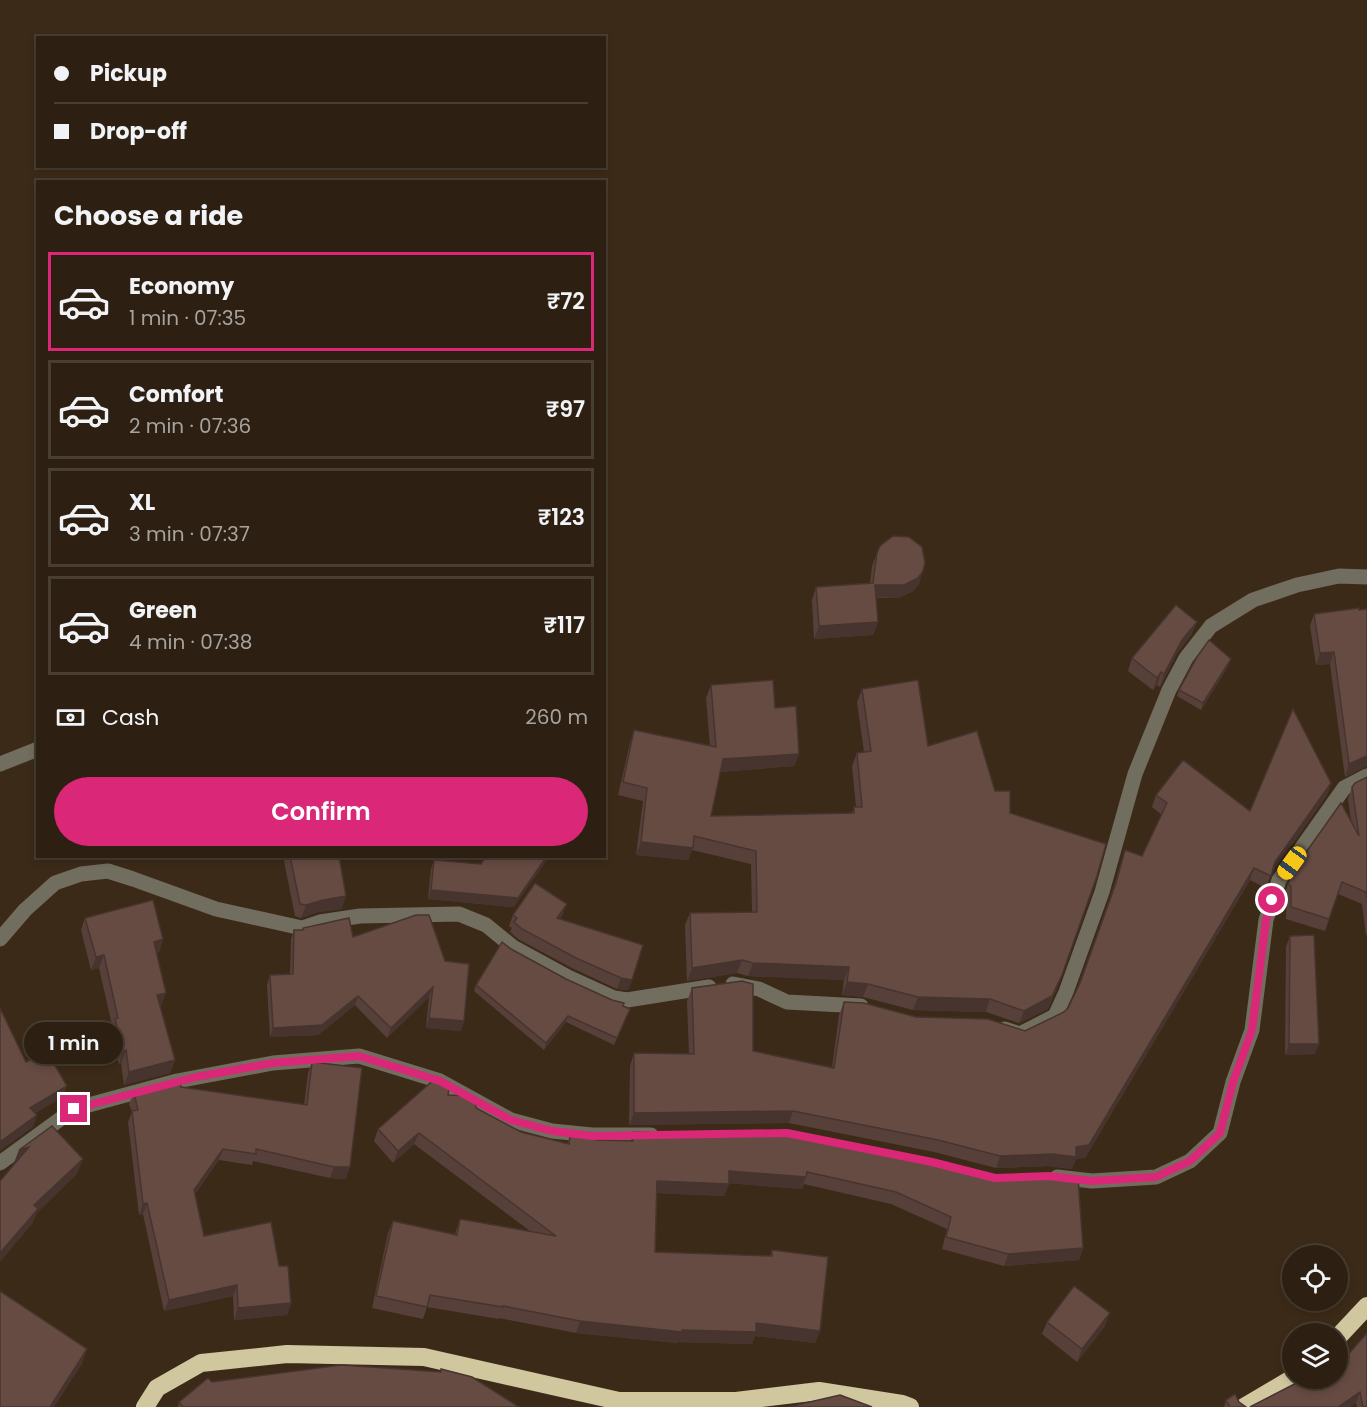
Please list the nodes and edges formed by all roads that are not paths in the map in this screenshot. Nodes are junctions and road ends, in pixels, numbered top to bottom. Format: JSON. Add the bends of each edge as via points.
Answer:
{"nodes":[{"id":1,"x":1367,"y":577,"type":"edge"},
{"id":2,"x":36,"y":750,"type":"edge"},
{"id":3,"x":0,"y":764,"type":"edge"},
{"id":4,"x":1367,"y":776,"type":"edge"},
{"id":5,"x":0,"y":939,"type":"edge"},
{"id":6,"x":871,"y":1008,"type":"edge"},
{"id":7,"x":993,"y":1025,"type":"edge"},
{"id":8,"x":669,"y":1134,"type":"edge"},
{"id":9,"x":0,"y":1163,"type":"edge"},
{"id":10,"x":1038,"y":1176,"type":"edge"},
{"id":11,"x":1367,"y":1306,"type":"edge"},
{"id":12,"x":1348,"y":1326,"type":"edge"},
{"id":13,"x":1282,"y":1385,"type":"edge"},
{"id":14,"x":145,"y":1407,"type":"edge"},
{"id":15,"x":910,"y":1407,"type":"edge"},
{"id":16,"x":1244,"y":1407,"type":"edge"}],
"edges":[{"from":1,"to":7,"type":"street","via":[[1339,576],[1297,585],[1253,600],[1211,626],[1186,658],[1156,721],[1135,774],[1102,892],[1055,1016],[1020,1034]]},
{"from":2,"to":3,"type":"street"},
{"from":4,"to":10,"type":"street","via":[[1344,788],[1279,880],[1266,920],[1252,1030],[1220,1133],[1190,1161],[1156,1177],[1092,1181]]},
{"from":5,"to":6,"type":"street","via":[[56,883],[81,874],[108,872],[216,909],[302,928],[360,916],[459,914],[486,925],[513,947],[614,998],[627,1000],[738,983],[787,1002]]},
{"from":8,"to":9,"type":"street","via":[[592,1136],[552,1131],[511,1120],[440,1081],[359,1056],[273,1063],[177,1081],[74,1109]]},
{"from":11,"to":12,"type":"highway"},
{"from":13,"to":16,"type":"highway"},
{"from":14,"to":15,"type":"highway","via":[[157,1388],[201,1364],[287,1354],[424,1357],[619,1401],[736,1401],[819,1391]]}]}
